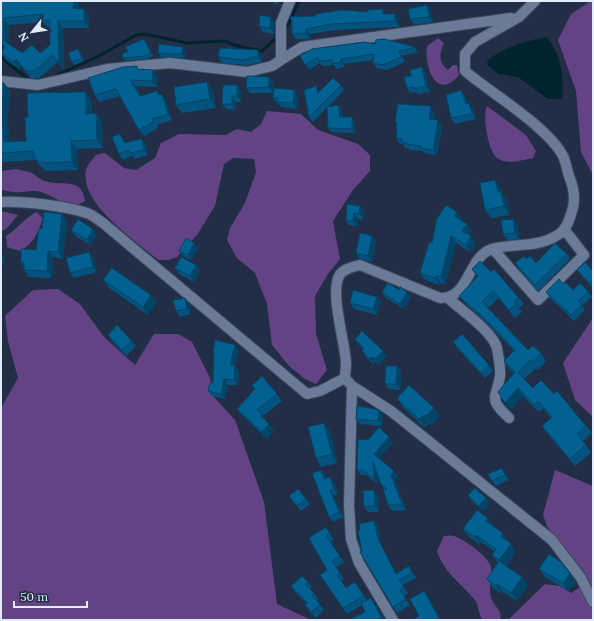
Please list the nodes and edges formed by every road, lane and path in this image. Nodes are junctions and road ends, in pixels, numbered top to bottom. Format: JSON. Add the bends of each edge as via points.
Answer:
{"nodes":[{"id":1,"x":290,"y":1,"type":"edge"},
{"id":2,"x":535,"y":1,"type":"edge"},
{"id":3,"x":519,"y":17,"type":"junction"},
{"id":4,"x":281,"y":60,"type":"junction"},
{"id":5,"x":1,"y":81,"type":"edge"},
{"id":6,"x":1,"y":202,"type":"edge"},
{"id":7,"x":564,"y":229,"type":"junction"},
{"id":8,"x":493,"y":249,"type":"junction"},
{"id":9,"x":448,"y":298,"type":"junction"},
{"id":10,"x":348,"y":382,"type":"junction"},
{"id":11,"x":509,"y":418,"type":"dead end"},
{"id":12,"x":593,"y":602,"type":"edge"},
{"id":13,"x":393,"y":620,"type":"edge"}],
"edges":[{"from":1,"to":4,"type":"street","via":[[281,23]]},
{"from":2,"to":3,"type":"street"},
{"from":3,"to":4,"type":"street","via":[[302,47]]},
{"from":3,"to":7,"type":"street","via":[[475,42],[465,54],[465,71],[545,134],[562,156],[573,187],[574,204]]},
{"from":4,"to":5,"type":"street","via":[[272,66],[247,72],[170,63],[107,69],[38,85]]},
{"from":6,"to":10,"type":"street","via":[[14,201],[76,211],[103,222],[307,394]]},
{"from":7,"to":8,"type":"street","via":[[558,236],[539,243]]},
{"from":7,"to":8,"type":"street","via":[[584,255],[538,300]]},
{"from":8,"to":9,"type":"street","via":[[483,252],[461,289]]},
{"from":9,"to":10,"type":"street","via":[[440,298],[360,265],[349,268],[339,275],[336,285]]},
{"from":9,"to":11,"type":"street","via":[[493,340],[500,374],[494,398],[498,407]]},
{"from":10,"to":12,"type":"street","via":[[391,411],[552,540],[580,578]]},
{"from":10,"to":13,"type":"street","via":[[351,539],[359,563]]}]}
